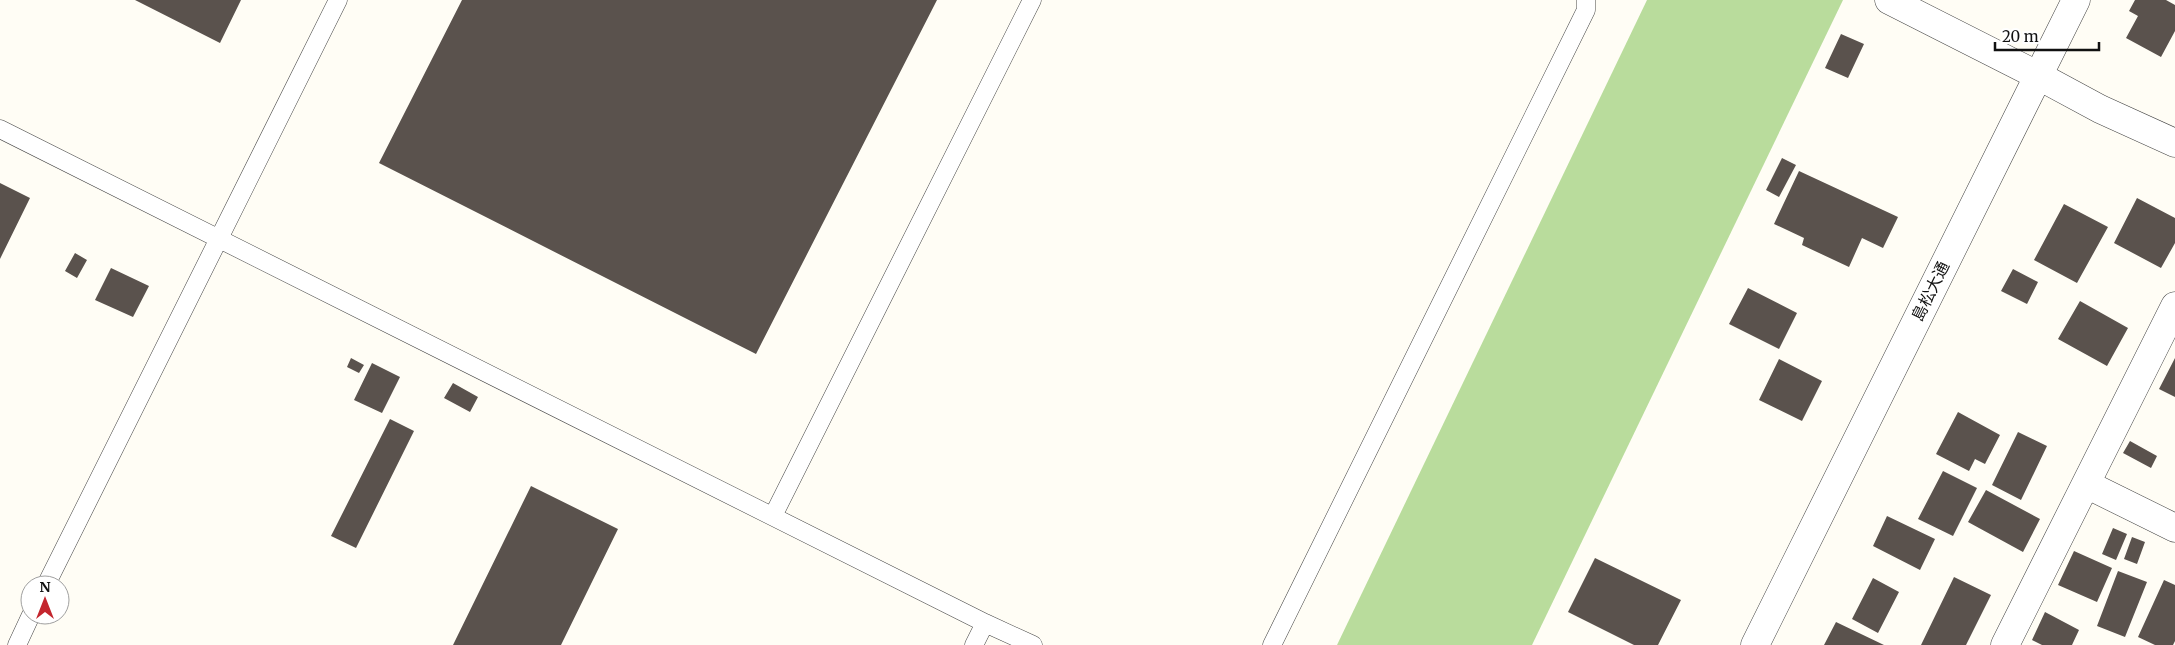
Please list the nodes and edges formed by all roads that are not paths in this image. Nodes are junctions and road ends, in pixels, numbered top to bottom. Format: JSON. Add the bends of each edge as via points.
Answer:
{"nodes":[{"id":1,"x":338,"y":0,"type":"edge"},
{"id":2,"x":1032,"y":0,"type":"edge"},
{"id":3,"x":1586,"y":0,"type":"edge"},
{"id":4,"x":1889,"y":0,"type":"edge"},
{"id":5,"x":2076,"y":0,"type":"edge"},
{"id":6,"x":2038,"y":75,"type":"junction"},
{"id":7,"x":0,"y":129,"type":"edge"},
{"id":8,"x":2175,"y":143,"type":"edge"},
{"id":9,"x":218,"y":238,"type":"junction"},
{"id":10,"x":2175,"y":306,"type":"edge"},
{"id":11,"x":2086,"y":484,"type":"junction"},
{"id":12,"x":773,"y":516,"type":"junction"},
{"id":13,"x":2175,"y":528,"type":"edge"},
{"id":14,"x":51,"y":575,"type":"edge"},
{"id":15,"x":985,"y":623,"type":"junction"},
{"id":16,"x":26,"y":625,"type":"edge"},
{"id":17,"x":17,"y":645,"type":"edge"},
{"id":18,"x":974,"y":645,"type":"edge"},
{"id":19,"x":1033,"y":645,"type":"edge"},
{"id":20,"x":1272,"y":645,"type":"edge"},
{"id":21,"x":1755,"y":645,"type":"edge"},
{"id":22,"x":2005,"y":645,"type":"edge"}],
"edges":[{"from":1,"to":9,"type":"lane"},
{"from":2,"to":12,"type":"lane"},
{"from":3,"to":20,"type":"lane","via":[[1586,10]]},
{"from":4,"to":6,"type":"street"},
{"from":5,"to":6,"type":"street","name":"島松大通"},
{"from":6,"to":8,"type":"street","via":[[2100,109]]},
{"from":6,"to":21,"type":"street","name":"島松大通"},
{"from":7,"to":9,"type":"lane"},
{"from":9,"to":12,"type":"lane"},
{"from":9,"to":14,"type":"lane"},
{"from":10,"to":11,"type":"street"},
{"from":11,"to":13,"type":"street"},
{"from":11,"to":22,"type":"street"},
{"from":12,"to":15,"type":"lane"},
{"from":15,"to":18,"type":"lane"},
{"from":15,"to":19,"type":"lane"},
{"from":16,"to":17,"type":"lane"}]}
